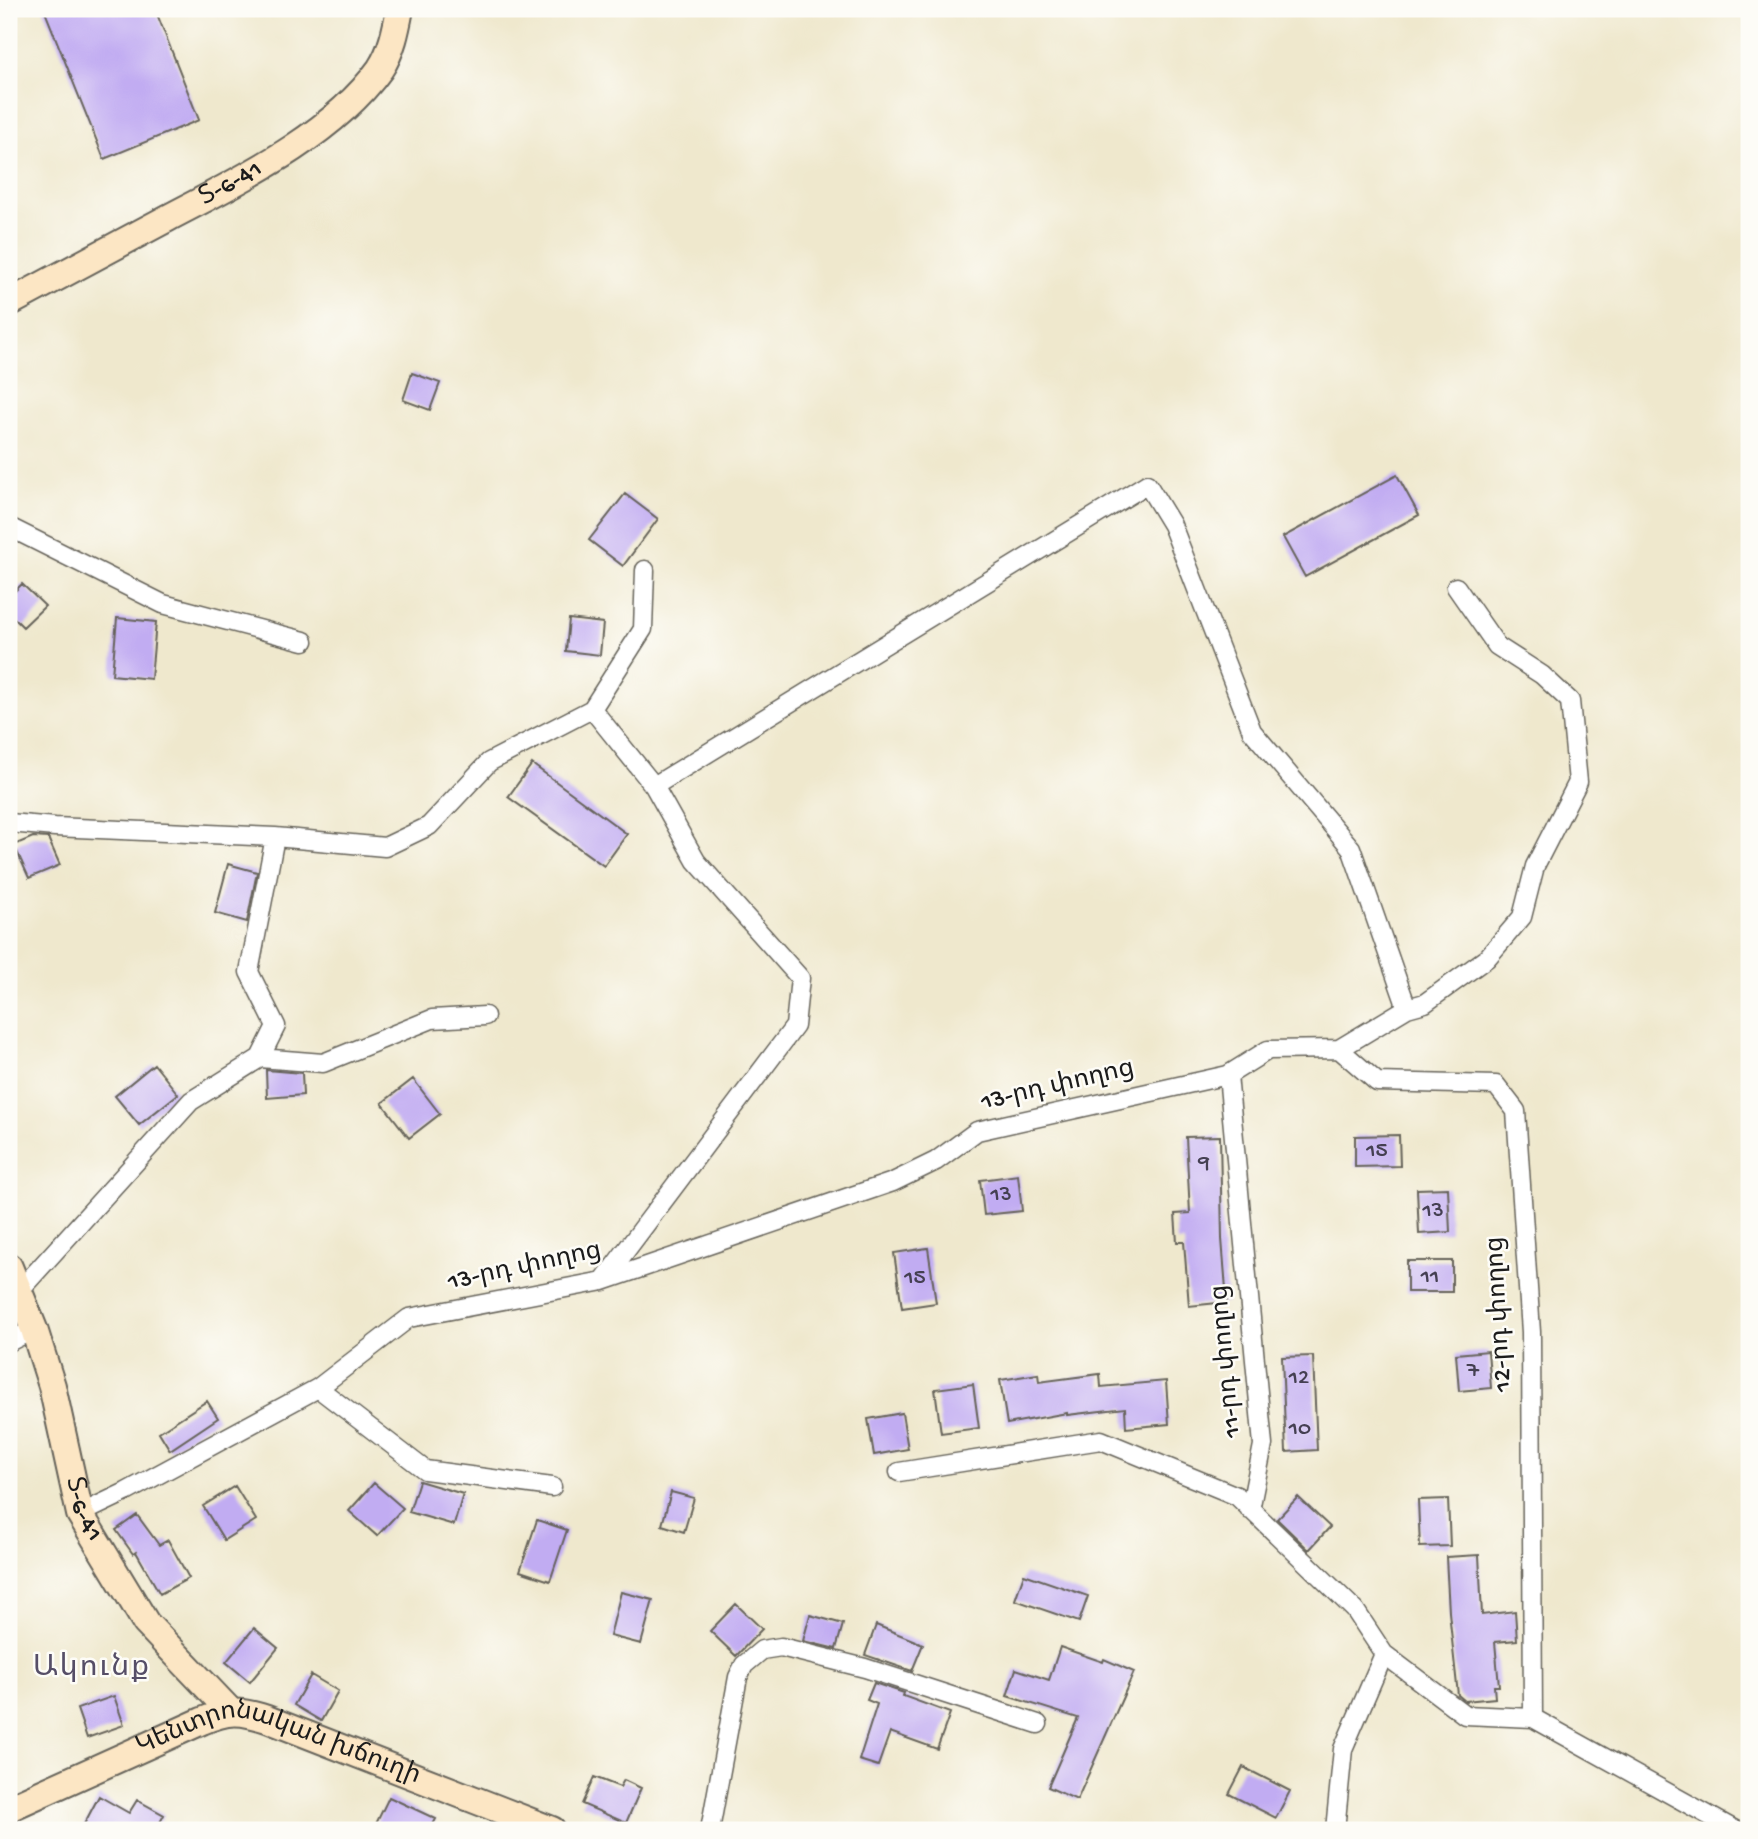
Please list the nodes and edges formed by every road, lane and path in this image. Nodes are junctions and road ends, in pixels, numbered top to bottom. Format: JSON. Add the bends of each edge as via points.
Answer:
{"nodes":[{"id":1,"x":400,"y":9,"type":"edge"},
{"id":2,"x":9,"y":303,"type":"edge"},
{"id":3,"x":9,"y":527,"type":"edge"},
{"id":4,"x":646,"y":570,"type":"dead end"},
{"id":5,"x":1456,"y":587,"type":"dead end"},
{"id":6,"x":304,"y":641,"type":"dead end"},
{"id":7,"x":592,"y":709,"type":"junction"},
{"id":8,"x":654,"y":786,"type":"junction"},
{"id":9,"x":9,"y":823,"type":"edge"},
{"id":10,"x":275,"y":836,"type":"junction"},
{"id":11,"x":1407,"y":1008,"type":"junction"},
{"id":12,"x":485,"y":1016,"type":"dead end"},
{"id":13,"x":1339,"y":1049,"type":"junction"},
{"id":14,"x":260,"y":1058,"type":"junction"},
{"id":15,"x":1228,"y":1076,"type":"junction"},
{"id":16,"x":14,"y":1279,"type":"edge"},
{"id":17,"x":603,"y":1281,"type":"junction"},
{"id":18,"x":34,"y":1329,"type":"junction"},
{"id":19,"x":9,"y":1342,"type":"edge"},
{"id":20,"x":317,"y":1388,"type":"junction"},
{"id":21,"x":899,"y":1472,"type":"dead end"},
{"id":22,"x":552,"y":1487,"type":"dead end"},
{"id":23,"x":1250,"y":1510,"type":"junction"},
{"id":24,"x":80,"y":1514,"type":"junction"},
{"id":25,"x":1384,"y":1654,"type":"junction"},
{"id":26,"x":230,"y":1712,"type":"junction"},
{"id":27,"x":1533,"y":1718,"type":"junction"},
{"id":28,"x":1038,"y":1724,"type":"dead end"},
{"id":29,"x":9,"y":1808,"type":"edge"},
{"id":30,"x":552,"y":1830,"type":"edge"},
{"id":31,"x":710,"y":1830,"type":"edge"},
{"id":32,"x":1335,"y":1830,"type":"edge"},
{"id":33,"x":1735,"y":1830,"type":"edge"}],
"edges":[{"from":1,"to":2,"type":"main road","name":"Տ-6-41","number":"Տ-6-41","via":[[381,67],[357,95],[309,136],[259,170]]},
{"from":3,"to":6,"type":"street","via":[[163,604]]},
{"from":4,"to":7,"type":"street","via":[[643,629]]},
{"from":5,"to":11,"type":"street","name":"13-րդ փողոց","via":[[1497,646],[1542,675],[1570,701],[1578,782],[1535,866],[1522,917],[1487,958],[1425,1003]]},
{"from":7,"to":8,"type":"street"},
{"from":7,"to":10,"type":"street","via":[[489,762],[429,826],[385,847]]},
{"from":8,"to":11,"type":"street","via":[[1147,484],[1172,525],[1252,731],[1351,848]]},
{"from":8,"to":17,"type":"street","via":[[696,861],[800,978],[795,1026]]},
{"from":9,"to":10,"type":"street"},
{"from":10,"to":14,"type":"street","via":[[249,972],[276,1026]]},
{"from":11,"to":13,"type":"street","name":"13-րդ փողոց"},
{"from":12,"to":14,"type":"street","via":[[432,1019],[323,1063]]},
{"from":13,"to":15,"type":"street","name":"13-րդ փողոց","via":[[1268,1051]]},
{"from":13,"to":27,"type":"street","name":"12-րդ փողոց","via":[[1377,1082],[1496,1085],[1516,1111],[1531,1332]]},
{"from":14,"to":16,"type":"street","via":[[191,1101]]},
{"from":15,"to":17,"type":"street","name":"13-րդ փողոց","via":[[977,1131],[936,1161],[893,1182]]},
{"from":15,"to":23,"type":"street","name":"11-րդ փողոց","via":[[1263,1444]]},
{"from":16,"to":18,"type":"main road","name":"Տ-6-41","number":"Տ-6-41"},
{"from":17,"to":20,"type":"street","name":"13-րդ փողոց","via":[[409,1318]]},
{"from":18,"to":19,"type":"street"},
{"from":18,"to":24,"type":"main road","name":"Տ-6-41","number":"Տ-6-41","via":[[52,1386]]},
{"from":20,"to":22,"type":"street","via":[[425,1470]]},
{"from":20,"to":24,"type":"street","name":"13-րդ փողոց"},
{"from":21,"to":23,"type":"street","via":[[1101,1440],[1237,1496]]},
{"from":23,"to":25,"type":"street","via":[[1355,1610]]},
{"from":24,"to":26,"type":"main road","name":"Տ-6-41","number":"Տ-6-41","via":[[146,1623]]},
{"from":25,"to":27,"type":"street","via":[[1465,1715]]},
{"from":25,"to":32,"type":"street","via":[[1343,1749]]},
{"from":26,"to":29,"type":"main road","name":"Կենտրոնական խճուղի"},
{"from":26,"to":30,"type":"main road","name":"Կենտրոնական խճուղի","via":[[267,1719]]},
{"from":27,"to":33,"type":"street"},
{"from":28,"to":31,"type":"street","via":[[865,1668],[781,1647],[762,1650],[738,1677]]}]}
